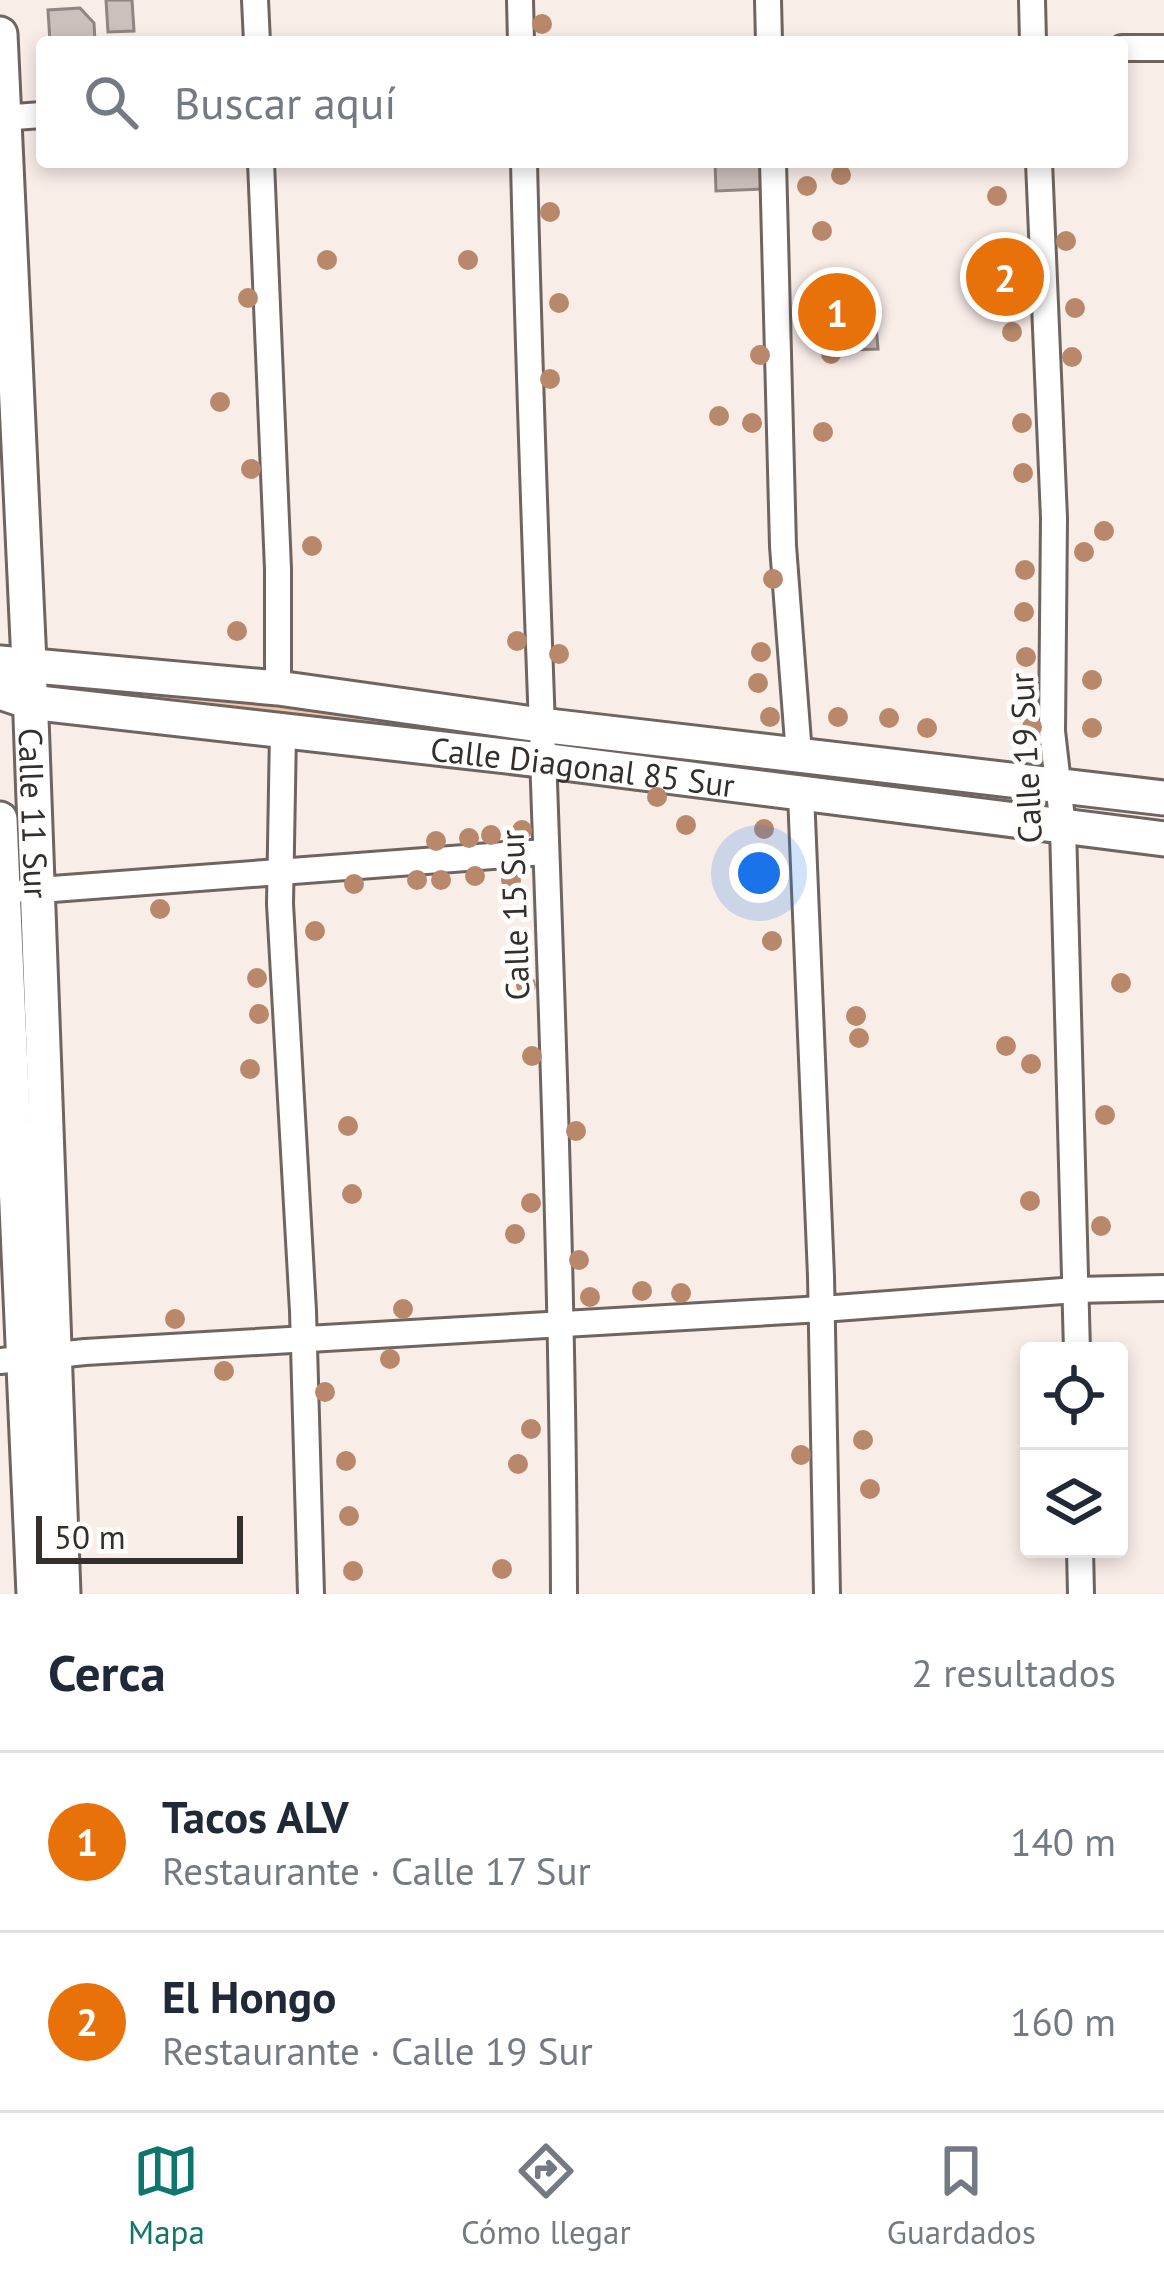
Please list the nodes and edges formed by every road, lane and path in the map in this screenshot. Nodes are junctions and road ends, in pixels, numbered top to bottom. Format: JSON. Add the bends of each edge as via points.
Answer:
{"nodes":[{"id":1,"x":255,"y":0,"type":"edge"},
{"id":2,"x":520,"y":0,"type":"edge"},
{"id":3,"x":768,"y":0,"type":"edge"},
{"id":4,"x":1032,"y":0,"type":"edge"},
{"id":5,"x":0,"y":34,"type":"edge"},
{"id":6,"x":256,"y":36,"type":"edge"},
{"id":7,"x":521,"y":36,"type":"edge"},
{"id":8,"x":769,"y":36,"type":"edge"},
{"id":9,"x":1034,"y":36,"type":"edge"},
{"id":10,"x":1128,"y":48,"type":"edge"},
{"id":11,"x":1164,"y":48,"type":"edge"},
{"id":12,"x":36,"y":115,"type":"edge"},
{"id":13,"x":1,"y":118,"type":"edge"},
{"id":14,"x":261,"y":168,"type":"edge"},
{"id":15,"x":524,"y":168,"type":"edge"},
{"id":16,"x":772,"y":168,"type":"edge"},
{"id":17,"x":1039,"y":168,"type":"edge"},
{"id":18,"x":14,"y":663,"type":"edge"},
{"id":19,"x":278,"y":688,"type":"junction"},
{"id":20,"x":15,"y":697,"type":"edge"},
{"id":21,"x":540,"y":725,"type":"junction"},
{"id":22,"x":283,"y":731,"type":"junction"},
{"id":23,"x":799,"y":755,"type":"junction"},
{"id":24,"x":542,"y":760,"type":"junction"},
{"id":25,"x":1055,"y":786,"type":"junction"},
{"id":26,"x":801,"y":794,"type":"junction"},
{"id":27,"x":1164,"y":798,"type":"edge"},
{"id":28,"x":0,"y":819,"type":"edge"},
{"id":29,"x":1063,"y":826,"type":"junction"},
{"id":30,"x":1164,"y":839,"type":"edge"},
{"id":31,"x":544,"y":852,"type":"junction"},
{"id":32,"x":280,"y":869,"type":"junction"},
{"id":33,"x":12,"y":892,"type":"edge"},
{"id":34,"x":1164,"y":1288,"type":"edge"},
{"id":35,"x":1076,"y":1290,"type":"junction"},
{"id":36,"x":822,"y":1310,"type":"junction"},
{"id":37,"x":562,"y":1325,"type":"junction"},
{"id":38,"x":304,"y":1340,"type":"junction"},
{"id":39,"x":1077,"y":1342,"type":"edge"},
{"id":40,"x":26,"y":1359,"type":"edge"},
{"id":41,"x":1080,"y":1558,"type":"edge"},
{"id":42,"x":34,"y":1594,"type":"edge"},
{"id":43,"x":63,"y":1594,"type":"edge"},
{"id":44,"x":311,"y":1594,"type":"edge"},
{"id":45,"x":564,"y":1594,"type":"edge"},
{"id":46,"x":827,"y":1594,"type":"edge"},
{"id":47,"x":1081,"y":1594,"type":"edge"}],
"edges":[{"from":1,"to":6,"type":"street"},
{"from":2,"to":7,"type":"street"},
{"from":3,"to":8,"type":"street"},
{"from":4,"to":9,"type":"street"},
{"from":5,"to":13,"type":"main road","name":"Calle 11 Sur"},
{"from":10,"to":11,"type":"street"},
{"from":12,"to":13,"type":"street"},
{"from":13,"to":18,"type":"main road","name":"Calle 11 Sur"},
{"from":14,"to":19,"type":"street"},
{"from":15,"to":21,"type":"street","name":"Calle 15 Sur"},
{"from":16,"to":23,"type":"street","via":[[783,546]]},
{"from":17,"to":25,"type":"street","name":"Calle 19 Sur"},
{"from":18,"to":19,"type":"main road","name":"Calle Diagonal 85 Sur"},
{"from":18,"to":20,"type":"main road","name":"Calle 11 Sur"},
{"from":19,"to":21,"type":"main road","name":"Calle Diagonal 85 Sur"},
{"from":20,"to":22,"type":"main road","name":"Calle Diagonal 85 Sur"},
{"from":20,"to":33,"type":"main road","name":"Calle 11 Sur"},
{"from":21,"to":23,"type":"main road","name":"Calle Diagonal 85 Sur"},
{"from":21,"to":24,"type":"street","name":"Calle 15 Sur"},
{"from":22,"to":24,"type":"main road","name":"Calle Diagonal 85 Sur"},
{"from":22,"to":32,"type":"street"},
{"from":23,"to":25,"type":"main road","name":"Calle Diagonal 85 Sur"},
{"from":24,"to":26,"type":"main road","name":"Calle Diagonal 85 Sur"},
{"from":24,"to":31,"type":"street","name":"Calle 15 Sur"},
{"from":25,"to":27,"type":"main road","name":"Calle Diagonal 85 Sur"},
{"from":25,"to":29,"type":"street","name":"Calle 19 Sur"},
{"from":26,"to":29,"type":"main road","name":"Calle Diagonal 85 Sur"},
{"from":26,"to":36,"type":"street"},
{"from":28,"to":33,"type":"main road","name":"Calle 11 Sur"},
{"from":29,"to":30,"type":"main road","name":"Calle Diagonal 85 Sur"},
{"from":29,"to":35,"type":"street","name":"Calle 19 Sur"},
{"from":31,"to":32,"type":"street"},
{"from":31,"to":37,"type":"street","name":"Calle 15 Sur"},
{"from":32,"to":33,"type":"street"},
{"from":32,"to":38,"type":"street"},
{"from":33,"to":40,"type":"main road","name":"Calle 11 Sur"},
{"from":34,"to":35,"type":"street"},
{"from":35,"to":36,"type":"street"},
{"from":35,"to":39,"type":"street","name":"Calle 19 Sur"},
{"from":36,"to":37,"type":"street"},
{"from":36,"to":46,"type":"street"},
{"from":37,"to":38,"type":"street"},
{"from":37,"to":45,"type":"street","name":"Calle 15 Sur"},
{"from":38,"to":40,"type":"street"},
{"from":38,"to":44,"type":"street"},
{"from":40,"to":42,"type":"main road","name":"Calle 11 Sur"},
{"from":40,"to":43,"type":"main road","name":"Calle 11 Sur"},
{"from":41,"to":47,"type":"street"}]}
